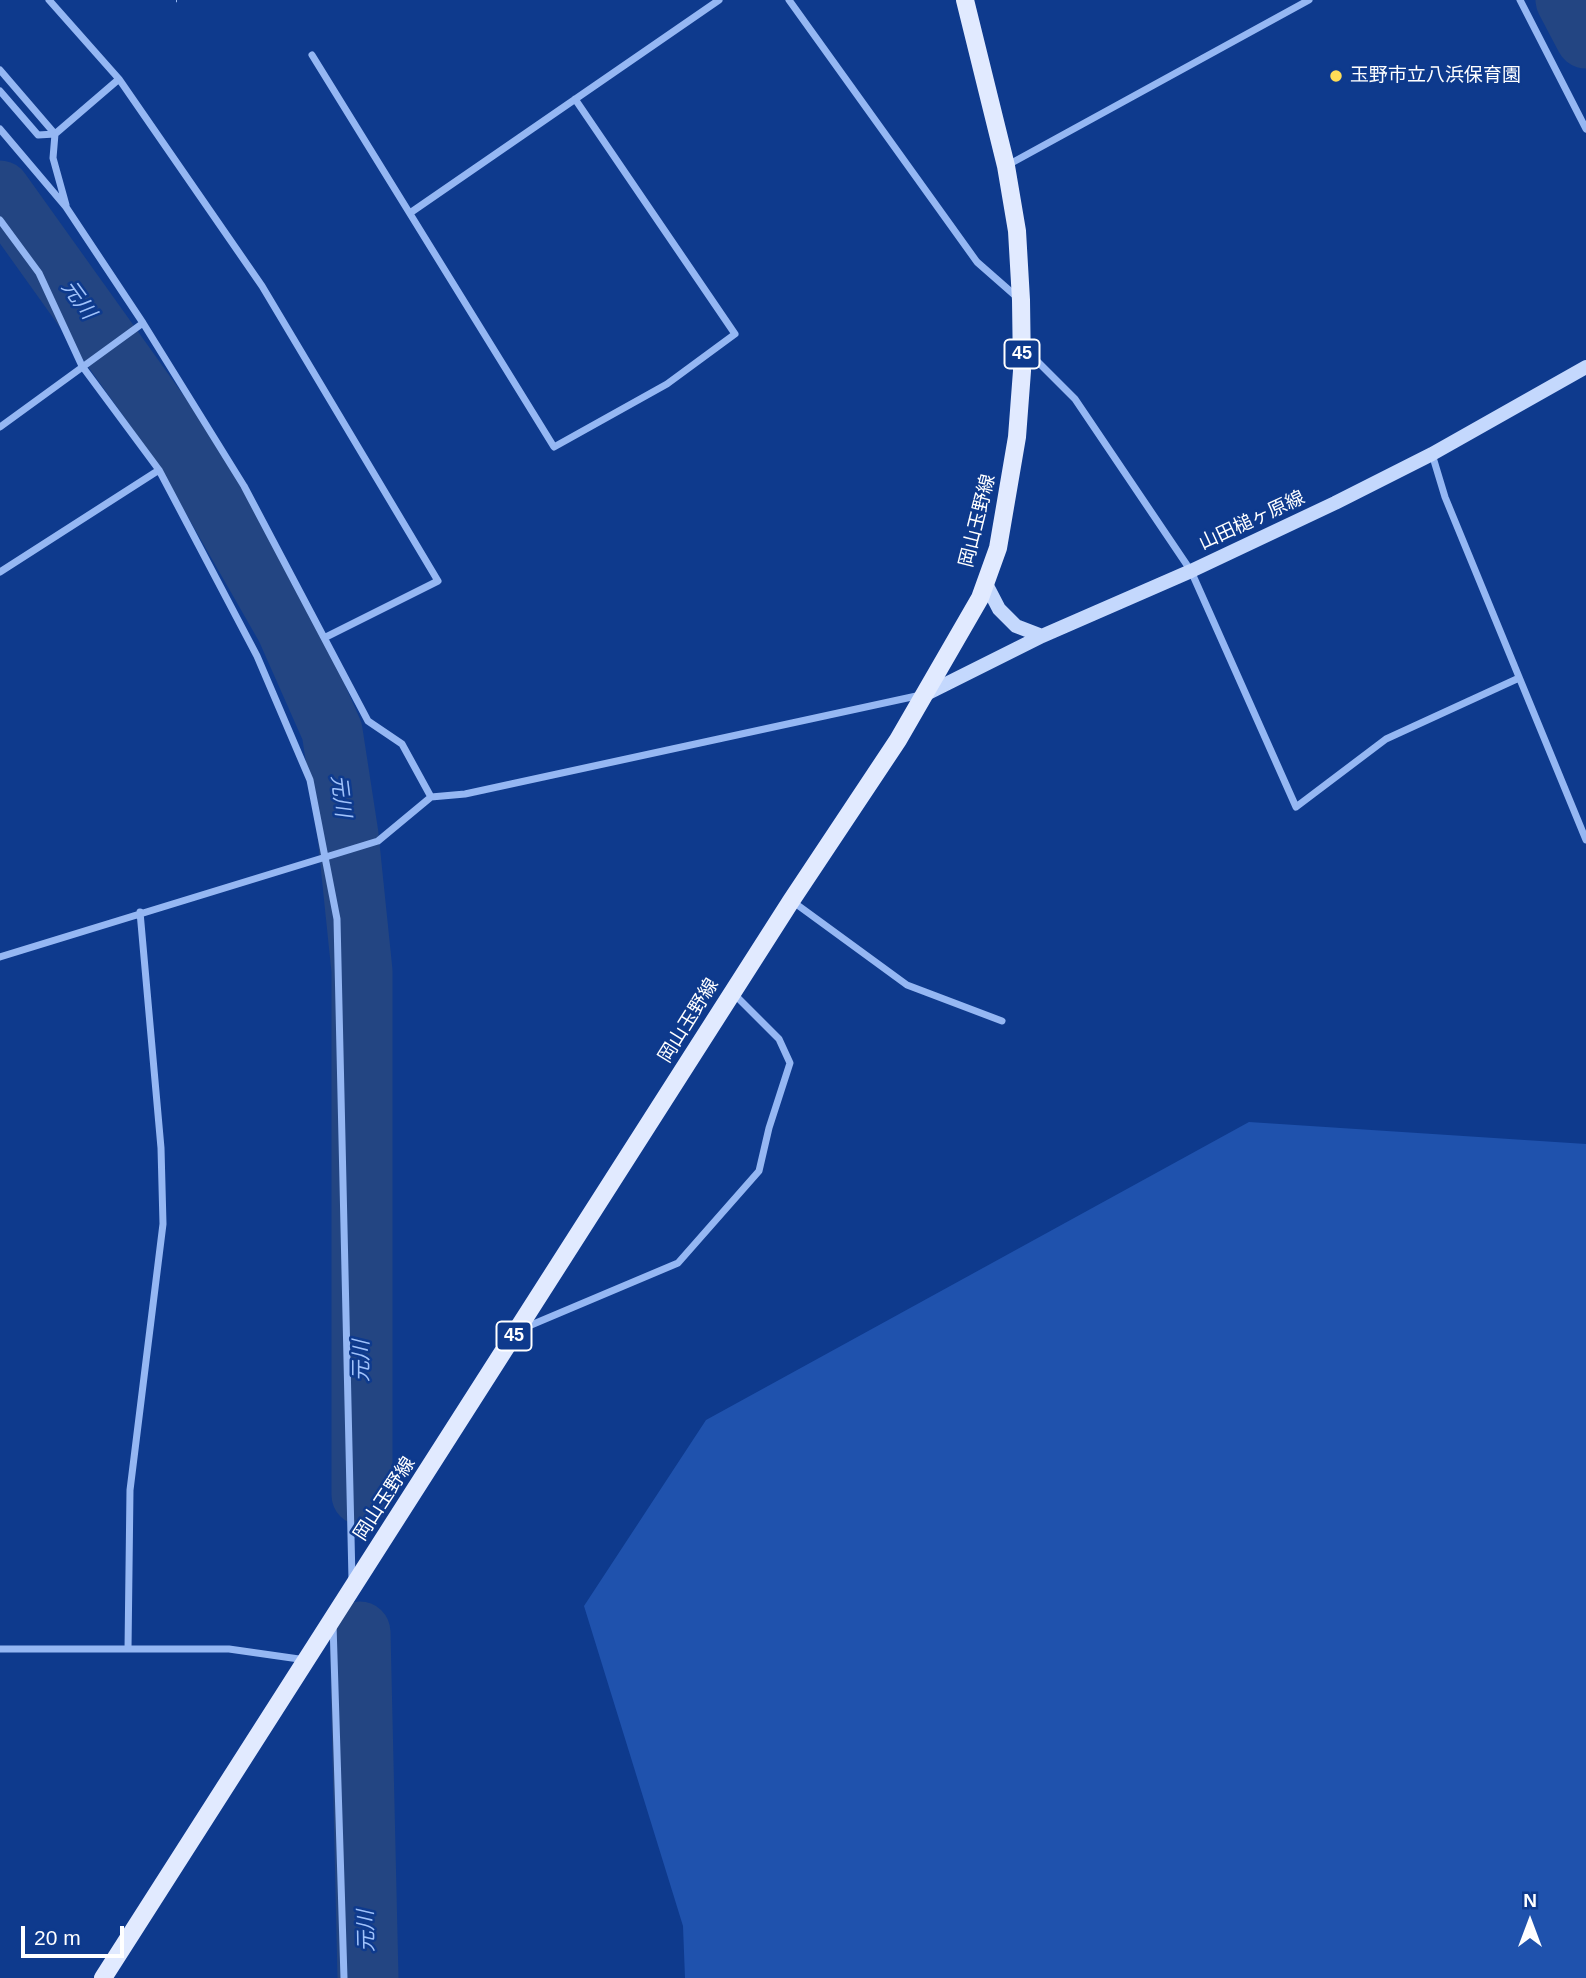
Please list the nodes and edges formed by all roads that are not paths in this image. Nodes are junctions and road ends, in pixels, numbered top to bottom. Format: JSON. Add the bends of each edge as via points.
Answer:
{"nodes":[{"id":1,"x":49,"y":0,"type":"edge"},
{"id":2,"x":719,"y":0,"type":"edge"},
{"id":3,"x":789,"y":0,"type":"edge"},
{"id":4,"x":965,"y":0,"type":"edge"},
{"id":5,"x":1309,"y":0,"type":"edge"},
{"id":6,"x":1520,"y":0,"type":"edge"},
{"id":7,"x":312,"y":55,"type":"dead end"},
{"id":8,"x":0,"y":70,"type":"edge"},
{"id":9,"x":118,"y":79,"type":"junction"},
{"id":10,"x":0,"y":92,"type":"edge"},
{"id":11,"x":575,"y":99,"type":"junction"},
{"id":12,"x":0,"y":129,"type":"edge"},
{"id":13,"x":1586,"y":129,"type":"edge"},
{"id":14,"x":55,"y":134,"type":"junction"},
{"id":15,"x":1006,"y":166,"type":"junction"},
{"id":16,"x":66,"y":207,"type":"junction"},
{"id":17,"x":410,"y":213,"type":"junction"},
{"id":18,"x":0,"y":220,"type":"edge"},
{"id":19,"x":1021,"y":300,"type":"junction"},
{"id":20,"x":143,"y":323,"type":"junction"},
{"id":21,"x":1022,"y":346,"type":"junction"},
{"id":22,"x":82,"y":366,"type":"junction"},
{"id":23,"x":1586,"y":367,"type":"edge"},
{"id":24,"x":0,"y":427,"type":"edge"},
{"id":25,"x":1432,"y":454,"type":"junction"},
{"id":26,"x":159,"y":470,"type":"junction"},
{"id":27,"x":0,"y":572,"type":"edge"},
{"id":28,"x":1191,"y":572,"type":"junction"},
{"id":29,"x":985,"y":582,"type":"junction"},
{"id":30,"x":1042,"y":636,"type":"junction"},
{"id":31,"x":326,"y":638,"type":"junction"},
{"id":32,"x":1519,"y":678,"type":"junction"},
{"id":33,"x":926,"y":694,"type":"junction"},
{"id":34,"x":430,"y":797,"type":"junction"},
{"id":35,"x":1586,"y":840,"type":"edge"},
{"id":36,"x":326,"y":857,"type":"junction"},
{"id":37,"x":791,"y":901,"type":"junction"},
{"id":38,"x":140,"y":912,"type":"junction"},
{"id":39,"x":0,"y":956,"type":"edge"},
{"id":40,"x":733,"y":993,"type":"junction"},
{"id":41,"x":1002,"y":1021,"type":"dead end"},
{"id":42,"x":517,"y":1331,"type":"junction"},
{"id":43,"x":352,"y":1589,"type":"junction"},
{"id":44,"x":333,"y":1620,"type":"junction"},
{"id":45,"x":0,"y":1649,"type":"edge"},
{"id":46,"x":128,"y":1649,"type":"junction"},
{"id":47,"x":307,"y":1660,"type":"junction"},
{"id":48,"x":103,"y":1978,"type":"edge"},
{"id":49,"x":344,"y":1978,"type":"edge"}],
"edges":[{"from":1,"to":9,"type":"street"},
{"from":2,"to":11,"type":"street"},
{"from":3,"to":19,"type":"street","via":[[977,262]]},
{"from":4,"to":15,"type":"main road","name":"岡山玉野線","number":"45"},
{"from":5,"to":15,"type":"street"},
{"from":6,"to":13,"type":"street"},
{"from":7,"to":17,"type":"street"},
{"from":8,"to":14,"type":"street"},
{"from":9,"to":14,"type":"street"},
{"from":9,"to":31,"type":"street","via":[[262,286],[438,581]]},
{"from":10,"to":14,"type":"street","via":[[38,135]]},
{"from":11,"to":17,"type":"street"},
{"from":11,"to":17,"type":"street","via":[[735,334],[667,384],[554,447]]},
{"from":12,"to":16,"type":"street"},
{"from":14,"to":16,"type":"street","via":[[53,158]]},
{"from":15,"to":19,"type":"main road","name":"岡山玉野線","number":"45","via":[[1017,231]]},
{"from":16,"to":20,"type":"street"},
{"from":18,"to":22,"type":"street","via":[[39,273]]},
{"from":19,"to":21,"type":"main road","name":"岡山玉野線","number":"45"},
{"from":20,"to":22,"type":"street"},
{"from":20,"to":31,"type":"street","via":[[244,486]]},
{"from":21,"to":28,"type":"street","via":[[1075,399]]},
{"from":21,"to":29,"type":"main road","name":"岡山玉野線","number":"45","via":[[1011,478],[998,548]]},
{"from":22,"to":24,"type":"street"},
{"from":22,"to":26,"type":"street"},
{"from":23,"to":25,"type":"main road","name":"山田槌ヶ原線"},
{"from":25,"to":28,"type":"main road","name":"山田槌ヶ原線"},
{"from":25,"to":32,"type":"street"},
{"from":26,"to":27,"type":"street"},
{"from":26,"to":36,"type":"street","via":[[257,656],[310,780]]},
{"from":28,"to":30,"type":"main road","name":"山田槌ヶ原線"},
{"from":28,"to":32,"type":"street","via":[[1296,807],[1386,739]]},
{"from":29,"to":30,"type":"main road","via":[[999,609],[1016,626]]},
{"from":29,"to":33,"type":"main road","name":"岡山玉野線","number":"45"},
{"from":30,"to":33,"type":"main road","name":"山田槌ヶ原線"},
{"from":31,"to":34,"type":"street","via":[[368,721],[402,744]]},
{"from":32,"to":35,"type":"street"},
{"from":33,"to":34,"type":"street","via":[[477,791]]},
{"from":33,"to":37,"type":"main road","name":"岡山玉野線","number":"45"},
{"from":34,"to":36,"type":"street","via":[[378,841]]},
{"from":36,"to":38,"type":"street"},
{"from":36,"to":43,"type":"street","via":[[337,919]]},
{"from":37,"to":40,"type":"main road","name":"岡山玉野線","number":"45"},
{"from":37,"to":41,"type":"street","via":[[907,985]]},
{"from":38,"to":39,"type":"street"},
{"from":38,"to":46,"type":"street","via":[[161,1148],[163,1224],[130,1490]]},
{"from":40,"to":42,"type":"main road","name":"岡山玉野線","number":"45"},
{"from":40,"to":42,"type":"street","via":[[779,1039],[790,1063],[759,1171],[678,1263]]},
{"from":42,"to":43,"type":"main road","name":"岡山玉野線","number":"45"},
{"from":43,"to":44,"type":"main road","name":"岡山玉野線","number":"45"},
{"from":44,"to":47,"type":"main road","name":"岡山玉野線","number":"45"},
{"from":44,"to":49,"type":"street"},
{"from":45,"to":46,"type":"street"},
{"from":46,"to":47,"type":"street","via":[[229,1649]]},
{"from":47,"to":48,"type":"main road","name":"岡山玉野線","number":"45"}]}
